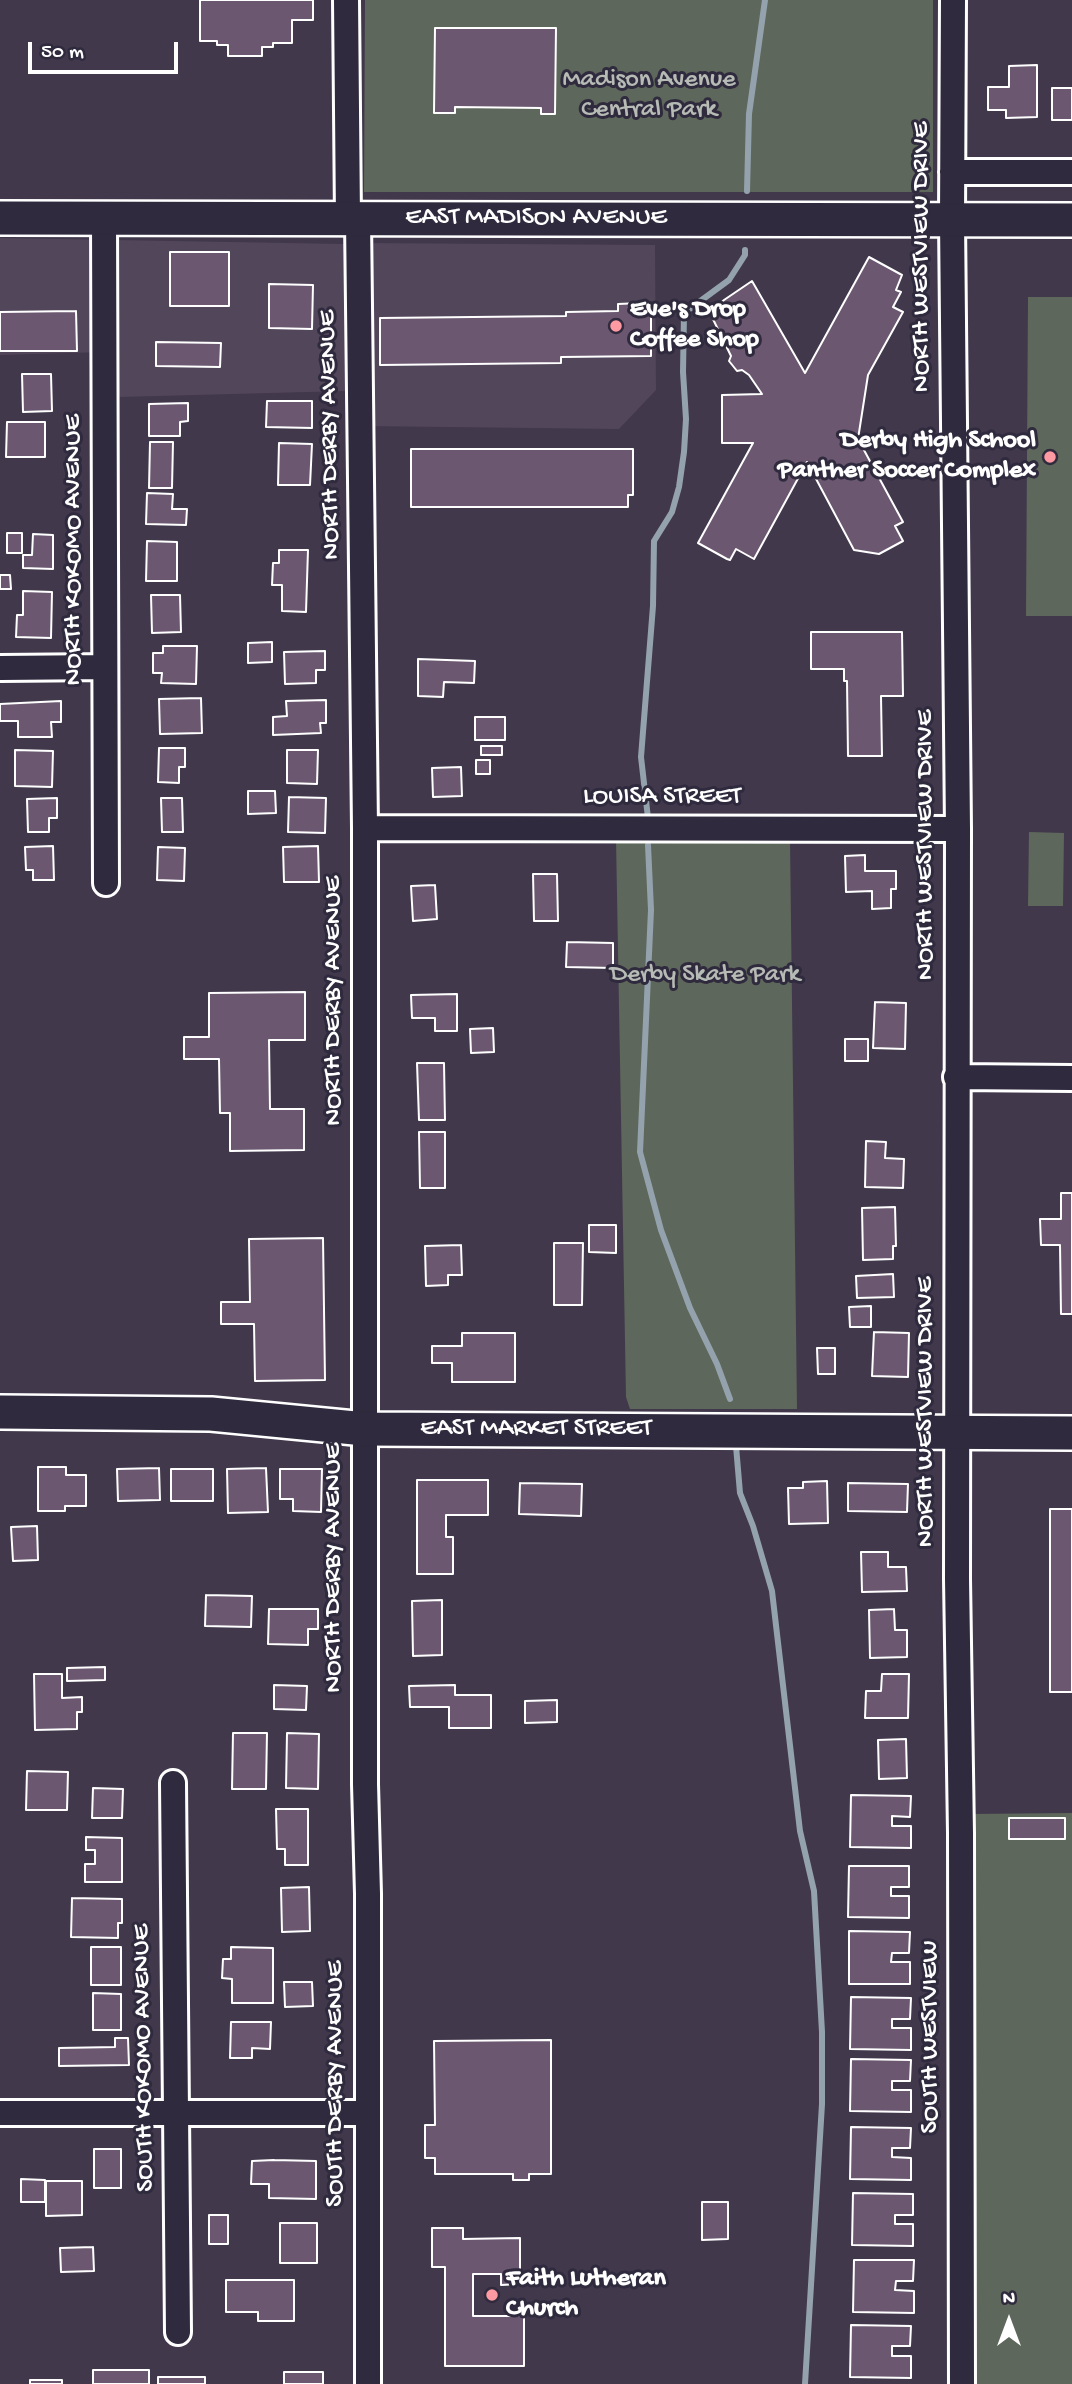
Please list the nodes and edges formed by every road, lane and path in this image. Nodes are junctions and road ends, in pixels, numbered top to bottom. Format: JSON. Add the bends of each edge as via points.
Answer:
{"nodes":[{"id":1,"x":346,"y":0,"type":"edge"},
{"id":2,"x":953,"y":0,"type":"edge"},
{"id":3,"x":952,"y":172,"type":"junction"},
{"id":4,"x":1072,"y":172,"type":"edge"},
{"id":5,"x":0,"y":218,"type":"edge"},
{"id":6,"x":104,"y":218,"type":"junction"},
{"id":7,"x":353,"y":219,"type":"junction"},
{"id":8,"x":952,"y":220,"type":"junction"},
{"id":9,"x":1072,"y":220,"type":"edge"},
{"id":10,"x":105,"y":667,"type":"junction"},
{"id":11,"x":0,"y":668,"type":"edge"},
{"id":12,"x":365,"y":828,"type":"junction"},
{"id":13,"x":958,"y":829,"type":"junction"},
{"id":14,"x":106,"y":883,"type":"dead end"},
{"id":15,"x":956,"y":1077,"type":"junction"},
{"id":16,"x":1072,"y":1078,"type":"edge"},
{"id":17,"x":0,"y":1412,"type":"edge"},
{"id":18,"x":365,"y":1429,"type":"junction"},
{"id":19,"x":956,"y":1433,"type":"junction"},
{"id":20,"x":1072,"y":1433,"type":"edge"},
{"id":21,"x":957,"y":1690,"type":"joint"},
{"id":22,"x":173,"y":1783,"type":"dead end"},
{"id":23,"x":365,"y":1784,"type":"joint"},
{"id":24,"x":0,"y":2113,"type":"edge"},
{"id":25,"x":176,"y":2113,"type":"junction"},
{"id":26,"x":366,"y":2113,"type":"junction"},
{"id":27,"x":178,"y":2332,"type":"dead end"},
{"id":28,"x":368,"y":2384,"type":"edge"},
{"id":29,"x":962,"y":2384,"type":"edge"}],
"edges":[{"from":1,"to":7,"type":"street","name":"NORTH DERBY AVENUE"},
{"from":2,"to":3,"type":"street","name":"NORTH WESTVIEW DRIVE"},
{"from":3,"to":4,"type":"street"},
{"from":3,"to":8,"type":"street","name":"NORTH WESTVIEW DRIVE"},
{"from":5,"to":6,"type":"street","name":"EAST MADISON AVENUE"},
{"from":6,"to":7,"type":"street","name":"EAST MADISON AVENUE"},
{"from":6,"to":10,"type":"street","name":"NORTH KOKOMO AVENUE"},
{"from":7,"to":8,"type":"street","name":"EAST MADISON AVENUE"},
{"from":7,"to":12,"type":"street","name":"NORTH DERBY AVENUE"},
{"from":8,"to":9,"type":"street","name":"EAST MADISON AVENUE"},
{"from":8,"to":13,"type":"street","name":"NORTH WESTVIEW DRIVE"},
{"from":10,"to":11,"type":"street"},
{"from":10,"to":14,"type":"street","name":"NORTH KOKOMO AVENUE"},
{"from":12,"to":13,"type":"street","name":"LOUISA STREET"},
{"from":12,"to":18,"type":"street","name":"NORTH DERBY AVENUE"},
{"from":13,"to":15,"type":"street","name":"NORTH WESTVIEW DRIVE"},
{"from":15,"to":16,"type":"street"},
{"from":15,"to":19,"type":"street","name":"NORTH WESTVIEW DRIVE"},
{"from":17,"to":18,"type":"street","name":"EAST MARKET STREET","via":[[211,1414]]},
{"from":18,"to":19,"type":"street","name":"EAST MARKET STREET"},
{"from":18,"to":23,"type":"street","name":"NORTH DERBY AVENUE"},
{"from":19,"to":20,"type":"street","name":"EAST MARKET STREET"},
{"from":19,"to":21,"type":"street","name":"NORTH WESTVIEW DRIVE"},
{"from":21,"to":29,"type":"street","name":"SOUTH WESTVIEW"},
{"from":22,"to":25,"type":"street","name":"SOUTH KOKOMO AVENUE"},
{"from":23,"to":26,"type":"street","name":"SOUTH DERBY AVENUE"},
{"from":24,"to":25,"type":"street"},
{"from":25,"to":26,"type":"street"},
{"from":25,"to":27,"type":"street","name":"SOUTH KOKOMO AVENUE"},
{"from":26,"to":28,"type":"street","name":"SOUTH DERBY AVENUE"}]}
